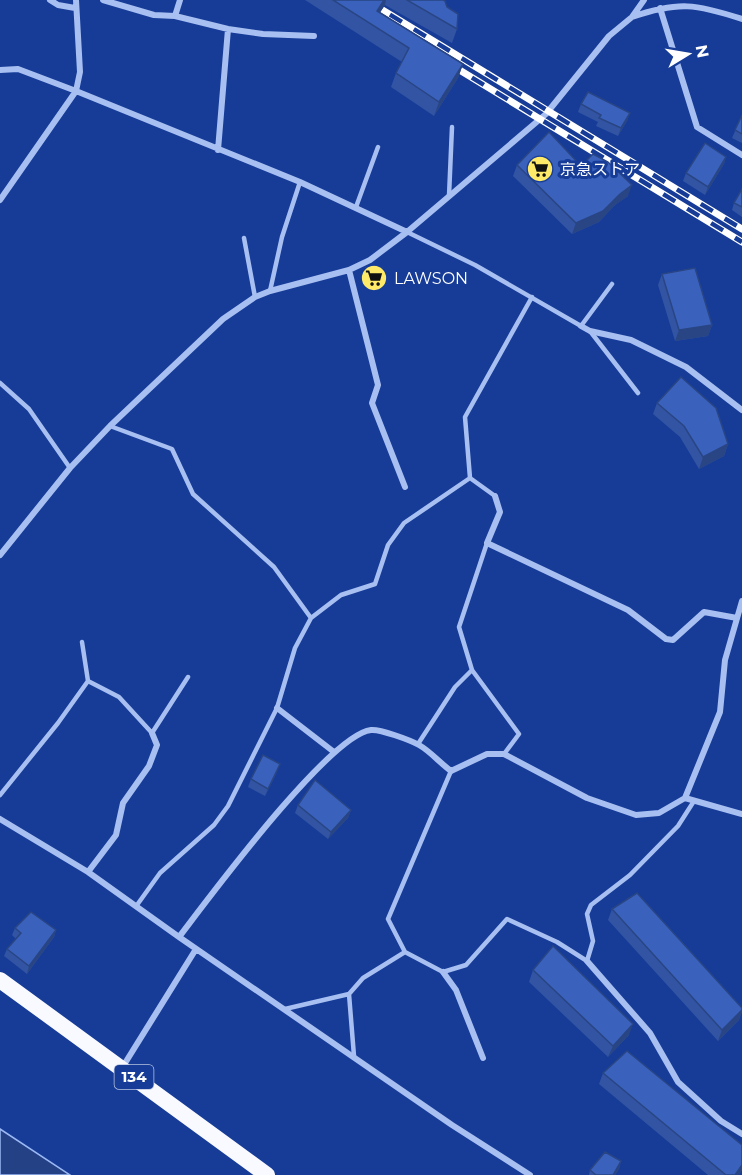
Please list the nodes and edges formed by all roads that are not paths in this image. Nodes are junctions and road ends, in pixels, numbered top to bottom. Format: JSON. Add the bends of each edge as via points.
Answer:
{"nodes":[{"id":1,"x":50,"y":0,"type":"edge"},
{"id":2,"x":76,"y":0,"type":"edge"},
{"id":3,"x":104,"y":0,"type":"edge"},
{"id":4,"x":180,"y":0,"type":"edge"},
{"id":5,"x":644,"y":0,"type":"edge"},
{"id":6,"x":75,"y":8,"type":"junction"},
{"id":7,"x":660,"y":8,"type":"junction"},
{"id":8,"x":175,"y":15,"type":"junction"},
{"id":9,"x":632,"y":17,"type":"junction"},
{"id":10,"x":742,"y":19,"type":"edge"},
{"id":11,"x":228,"y":28,"type":"junction"},
{"id":12,"x":314,"y":36,"type":"dead end"},
{"id":13,"x":0,"y":70,"type":"edge"},
{"id":14,"x":76,"y":92,"type":"junction"},
{"id":15,"x":452,"y":127,"type":"dead end"},
{"id":16,"x":378,"y":147,"type":"dead end"},
{"id":17,"x":218,"y":150,"type":"junction"},
{"id":18,"x":742,"y":155,"type":"edge"},
{"id":19,"x":300,"y":182,"type":"junction"},
{"id":20,"x":449,"y":196,"type":"junction"},
{"id":21,"x":0,"y":200,"type":"edge"},
{"id":22,"x":356,"y":207,"type":"junction"},
{"id":23,"x":407,"y":232,"type":"junction"},
{"id":24,"x":244,"y":238,"type":"dead end"},
{"id":25,"x":349,"y":270,"type":"junction"},
{"id":26,"x":612,"y":284,"type":"dead end"},
{"id":27,"x":270,"y":291,"type":"junction"},
{"id":28,"x":255,"y":297,"type":"junction"},
{"id":29,"x":532,"y":297,"type":"junction"},
{"id":30,"x":581,"y":326,"type":"junction"},
{"id":31,"x":590,"y":331,"type":"junction"},
{"id":32,"x":0,"y":383,"type":"edge"},
{"id":33,"x":638,"y":393,"type":"dead end"},
{"id":34,"x":742,"y":410,"type":"edge"},
{"id":35,"x":110,"y":426,"type":"junction"},
{"id":36,"x":70,"y":468,"type":"junction"},
{"id":37,"x":470,"y":478,"type":"junction"},
{"id":38,"x":405,"y":487,"type":"dead end"},
{"id":39,"x":495,"y":496,"type":"joint"},
{"id":40,"x":486,"y":543,"type":"junction"},
{"id":41,"x":0,"y":555,"type":"edge"},
{"id":42,"x":742,"y":600,"type":"edge"},
{"id":43,"x":311,"y":618,"type":"junction"},
{"id":44,"x":737,"y":618,"type":"junction"},
{"id":45,"x":82,"y":642,"type":"dead end"},
{"id":46,"x":472,"y":670,"type":"junction"},
{"id":47,"x":188,"y":677,"type":"dead end"},
{"id":48,"x":88,"y":681,"type":"junction"},
{"id":49,"x":277,"y":708,"type":"junction"},
{"id":50,"x":152,"y":733,"type":"junction"},
{"id":51,"x":418,"y":744,"type":"junction"},
{"id":52,"x":334,"y":752,"type":"junction"},
{"id":53,"x":504,"y":754,"type":"junction"},
{"id":54,"x":451,"y":771,"type":"junction"},
{"id":55,"x":0,"y":795,"type":"edge"},
{"id":56,"x":685,"y":798,"type":"junction"},
{"id":57,"x":694,"y":801,"type":"junction"},
{"id":58,"x":742,"y":814,"type":"edge"},
{"id":59,"x":0,"y":819,"type":"edge"},
{"id":60,"x":88,"y":872,"type":"junction"},
{"id":61,"x":137,"y":905,"type":"junction"},
{"id":62,"x":179,"y":937,"type":"junction"},
{"id":63,"x":196,"y":949,"type":"junction"},
{"id":64,"x":405,"y":952,"type":"junction"},
{"id":65,"x":587,"y":960,"type":"junction"},
{"id":66,"x":443,"y":972,"type":"junction"},
{"id":67,"x":0,"y":980,"type":"edge"},
{"id":68,"x":349,"y":994,"type":"junction"},
{"id":69,"x":285,"y":1009,"type":"junction"},
{"id":70,"x":354,"y":1056,"type":"junction"},
{"id":71,"x":483,"y":1058,"type":"dead end"},
{"id":72,"x":122,"y":1068,"type":"junction"},
{"id":73,"x":742,"y":1134,"type":"edge"},
{"id":74,"x":267,"y":1175,"type":"edge"},
{"id":75,"x":530,"y":1175,"type":"edge"}],
"edges":[{"from":1,"to":6,"type":"street"},
{"from":2,"to":6,"type":"street"},
{"from":3,"to":8,"type":"street","via":[[154,15]]},
{"from":4,"to":8,"type":"street"},
{"from":5,"to":9,"type":"street"},
{"from":6,"to":14,"type":"street","via":[[80,72]]},
{"from":7,"to":9,"type":"street"},
{"from":7,"to":10,"type":"street","via":[[689,5]]},
{"from":7,"to":18,"type":"street","via":[[697,128]]},
{"from":8,"to":11,"type":"street"},
{"from":9,"to":20,"type":"street","via":[[609,36],[546,114]]},
{"from":11,"to":12,"type":"street"},
{"from":11,"to":17,"type":"street"},
{"from":13,"to":14,"type":"street","via":[[18,69]]},
{"from":14,"to":17,"type":"street"},
{"from":14,"to":21,"type":"street"},
{"from":15,"to":20,"type":"lane"},
{"from":16,"to":22,"type":"lane"},
{"from":17,"to":19,"type":"street"},
{"from":19,"to":22,"type":"street"},
{"from":19,"to":27,"type":"lane"},
{"from":20,"to":23,"type":"street"},
{"from":22,"to":23,"type":"street"},
{"from":23,"to":25,"type":"street","via":[[370,260]]},
{"from":23,"to":29,"type":"lane"},
{"from":24,"to":28,"type":"lane"},
{"from":25,"to":27,"type":"street"},
{"from":25,"to":38,"type":"street","via":[[378,385],[372,403]]},
{"from":26,"to":30,"type":"lane"},
{"from":27,"to":28,"type":"street"},
{"from":28,"to":35,"type":"street","via":[[223,319]]},
{"from":29,"to":30,"type":"lane"},
{"from":29,"to":37,"type":"lane","via":[[465,417]]},
{"from":30,"to":31,"type":"street"},
{"from":31,"to":33,"type":"lane"},
{"from":31,"to":34,"type":"street","via":[[631,340],[686,367]]},
{"from":32,"to":36,"type":"lane","via":[[30,410]]},
{"from":35,"to":36,"type":"street"},
{"from":35,"to":43,"type":"lane","via":[[172,449],[194,494],[274,567]]},
{"from":36,"to":41,"type":"street"},
{"from":37,"to":39,"type":"lane"},
{"from":37,"to":43,"type":"lane","via":[[404,523],[388,545],[375,584],[341,595]]},
{"from":39,"to":40,"type":"street","via":[[500,512]]},
{"from":40,"to":44,"type":"street","via":[[628,610],[666,639],[674,640],[705,612]]},
{"from":40,"to":46,"type":"lane","via":[[459,627]]},
{"from":42,"to":44,"type":"street"},
{"from":43,"to":49,"type":"lane","via":[[295,648]]},
{"from":44,"to":56,"type":"street","via":[[725,660],[720,712]]},
{"from":45,"to":48,"type":"lane"},
{"from":46,"to":51,"type":"lane","via":[[455,687]]},
{"from":46,"to":53,"type":"lane","via":[[519,734]]},
{"from":47,"to":50,"type":"lane"},
{"from":48,"to":50,"type":"lane","via":[[119,697]]},
{"from":48,"to":55,"type":"lane"},
{"from":49,"to":52,"type":"street"},
{"from":49,"to":61,"type":"lane","via":[[228,806],[214,825],[160,873]]},
{"from":50,"to":60,"type":"street","via":[[157,745],[149,766],[123,803],[116,835]]},
{"from":51,"to":52,"type":"street","via":[[372,730],[358,734]]},
{"from":51,"to":54,"type":"street"},
{"from":52,"to":62,"type":"street","via":[[258,835]]},
{"from":53,"to":54,"type":"street","via":[[487,754]]},
{"from":53,"to":56,"type":"street","via":[[587,798],[636,815],[659,813]]},
{"from":54,"to":64,"type":"lane","via":[[388,919]]},
{"from":56,"to":57,"type":"street"},
{"from":57,"to":58,"type":"street"},
{"from":57,"to":65,"type":"lane","via":[[678,826],[630,875],[591,905],[587,914],[593,941]]},
{"from":59,"to":60,"type":"street"},
{"from":60,"to":61,"type":"street"},
{"from":61,"to":62,"type":"street"},
{"from":62,"to":63,"type":"street"},
{"from":63,"to":69,"type":"street"},
{"from":63,"to":72,"type":"street"},
{"from":64,"to":66,"type":"lane"},
{"from":64,"to":68,"type":"lane","via":[[363,978]]},
{"from":65,"to":66,"type":"lane","via":[[507,920],[466,965]]},
{"from":65,"to":73,"type":"street","via":[[650,1034],[678,1082],[721,1121]]},
{"from":66,"to":71,"type":"street","via":[[456,990]]},
{"from":67,"to":72,"type":"highway","number":"134"},
{"from":68,"to":69,"type":"lane"},
{"from":68,"to":70,"type":"lane"},
{"from":69,"to":70,"type":"street"},
{"from":70,"to":75,"type":"street"},
{"from":72,"to":74,"type":"highway","number":"134"}]}
